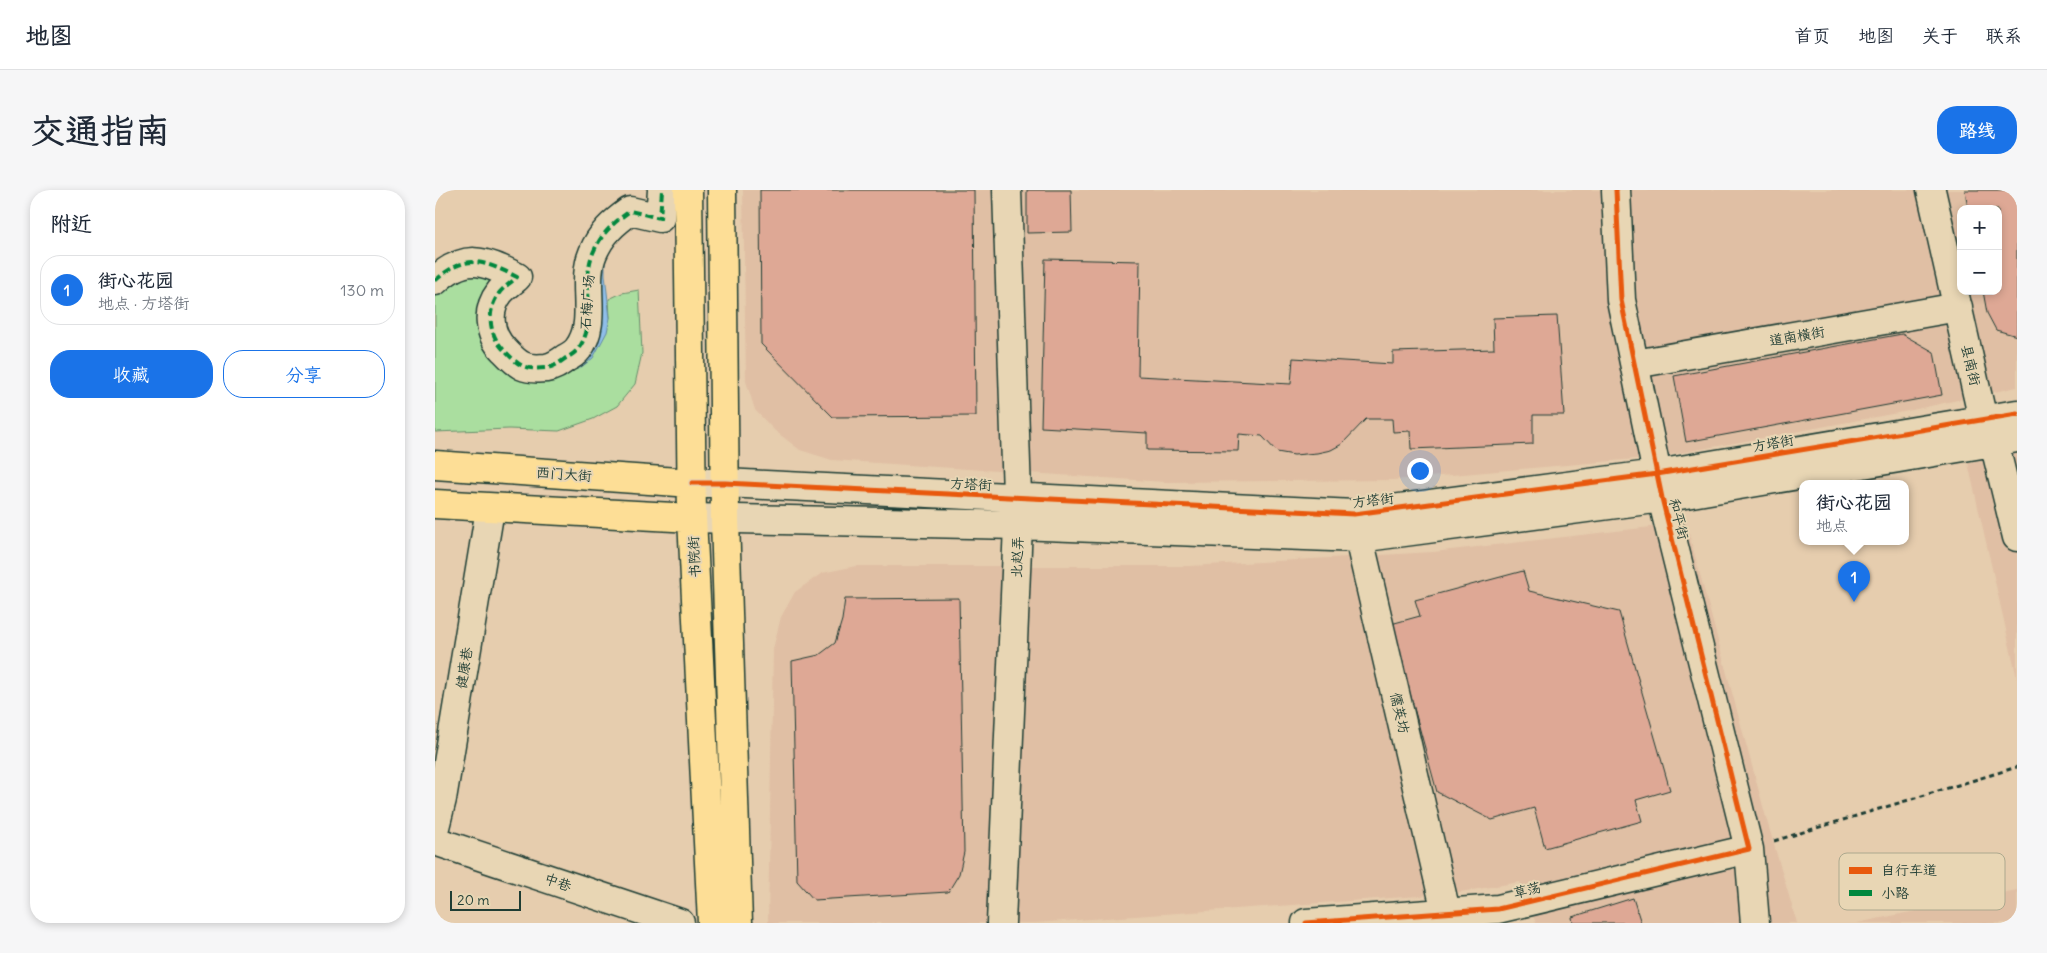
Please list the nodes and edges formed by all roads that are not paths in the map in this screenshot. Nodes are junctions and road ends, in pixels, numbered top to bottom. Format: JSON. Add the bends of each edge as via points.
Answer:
{"nodes":[{"id":1,"x":662,"y":190,"type":"edge"},
{"id":2,"x":689,"y":190,"type":"edge"},
{"id":3,"x":722,"y":190,"type":"edge"},
{"id":4,"x":1007,"y":190,"type":"edge"},
{"id":5,"x":1616,"y":190,"type":"edge"},
{"id":6,"x":1931,"y":190,"type":"edge"},
{"id":7,"x":435,"y":281,"type":"edge"},
{"id":8,"x":1958,"y":307,"type":"junction"},
{"id":9,"x":1635,"y":364,"type":"junction"},
{"id":10,"x":2017,"y":414,"type":"edge"},
{"id":11,"x":1998,"y":433,"type":"edge"},
{"id":12,"x":435,"y":466,"type":"edge"},
{"id":13,"x":725,"y":483,"type":"junction"},
{"id":14,"x":692,"y":484,"type":"junction"},
{"id":15,"x":1660,"y":486,"type":"junction"},
{"id":16,"x":1018,"y":498,"type":"junction"},
{"id":17,"x":435,"y":504,"type":"edge"},
{"id":18,"x":489,"y":509,"type":"junction"},
{"id":19,"x":692,"y":518,"type":"junction"},
{"id":20,"x":725,"y":520,"type":"junction"},
{"id":21,"x":1018,"y":525,"type":"junction"},
{"id":22,"x":1356,"y":526,"type":"junction"},
{"id":23,"x":2017,"y":537,"type":"edge"},
{"id":24,"x":435,"y":827,"type":"edge"},
{"id":25,"x":435,"y":841,"type":"edge"},
{"id":26,"x":1749,"y":849,"type":"junction"},
{"id":27,"x":1446,"y":912,"type":"junction"},
{"id":28,"x":681,"y":923,"type":"edge"},
{"id":29,"x":712,"y":923,"type":"edge"},
{"id":30,"x":738,"y":923,"type":"edge"},
{"id":31,"x":1001,"y":923,"type":"edge"},
{"id":32,"x":1306,"y":923,"type":"edge"},
{"id":33,"x":1755,"y":923,"type":"edge"}],
"edges":[{"from":1,"to":7,"type":"street","name":"石梅广场","via":[[660,218],[630,211],[612,224],[601,238],[587,275],[589,313],[585,334],[578,350],[553,368],[530,370],[515,362],[498,344],[490,326],[491,308],[501,291],[517,277],[475,260],[448,269]]},
{"from":2,"to":14,"type":"main road","name":"书院街"},
{"from":3,"to":13,"type":"main road"},
{"from":4,"to":16,"type":"street","name":"北赵弄"},
{"from":5,"to":9,"type":"street","name":"和平街","via":[[1621,300]]},
{"from":6,"to":8,"type":"street","name":"县南街"},
{"from":8,"to":9,"type":"street","name":"道南横街"},
{"from":8,"to":11,"type":"street","name":"县南街"},
{"from":9,"to":15,"type":"street","name":"和平街"},
{"from":10,"to":11,"type":"street","name":"方塔街"},
{"from":11,"to":15,"type":"street","name":"方塔街"},
{"from":11,"to":23,"type":"street","name":"县南街"},
{"from":12,"to":14,"type":"main road","name":"西门大街"},
{"from":13,"to":14,"type":"street","name":"方塔街"},
{"from":13,"to":16,"type":"street","name":"方塔街"},
{"from":13,"to":20,"type":"main road"},
{"from":14,"to":19,"type":"main road","name":"书院街"},
{"from":15,"to":22,"type":"street","name":"方塔街"},
{"from":15,"to":26,"type":"street","name":"和平街"},
{"from":16,"to":21,"type":"street","name":"北赵弄"},
{"from":16,"to":22,"type":"street","name":"方塔街"},
{"from":17,"to":18,"type":"main road"},
{"from":18,"to":19,"type":"main road"},
{"from":18,"to":24,"type":"street","name":"健康巷"},
{"from":19,"to":20,"type":"street","name":"方塔街"},
{"from":19,"to":29,"type":"main road","name":"书院街"},
{"from":20,"to":21,"type":"street","name":"方塔街"},
{"from":20,"to":30,"type":"main road"},
{"from":21,"to":22,"type":"street","name":"方塔街"},
{"from":21,"to":31,"type":"street","name":"北赵弄"},
{"from":22,"to":27,"type":"street","name":"儒英坊"},
{"from":25,"to":28,"type":"street","name":"中巷"},
{"from":26,"to":27,"type":"street","name":"草荡","via":[[1498,909]]},
{"from":26,"to":33,"type":"street","name":"和平街"},
{"from":27,"to":32,"type":"street","name":"草荡"}]}
